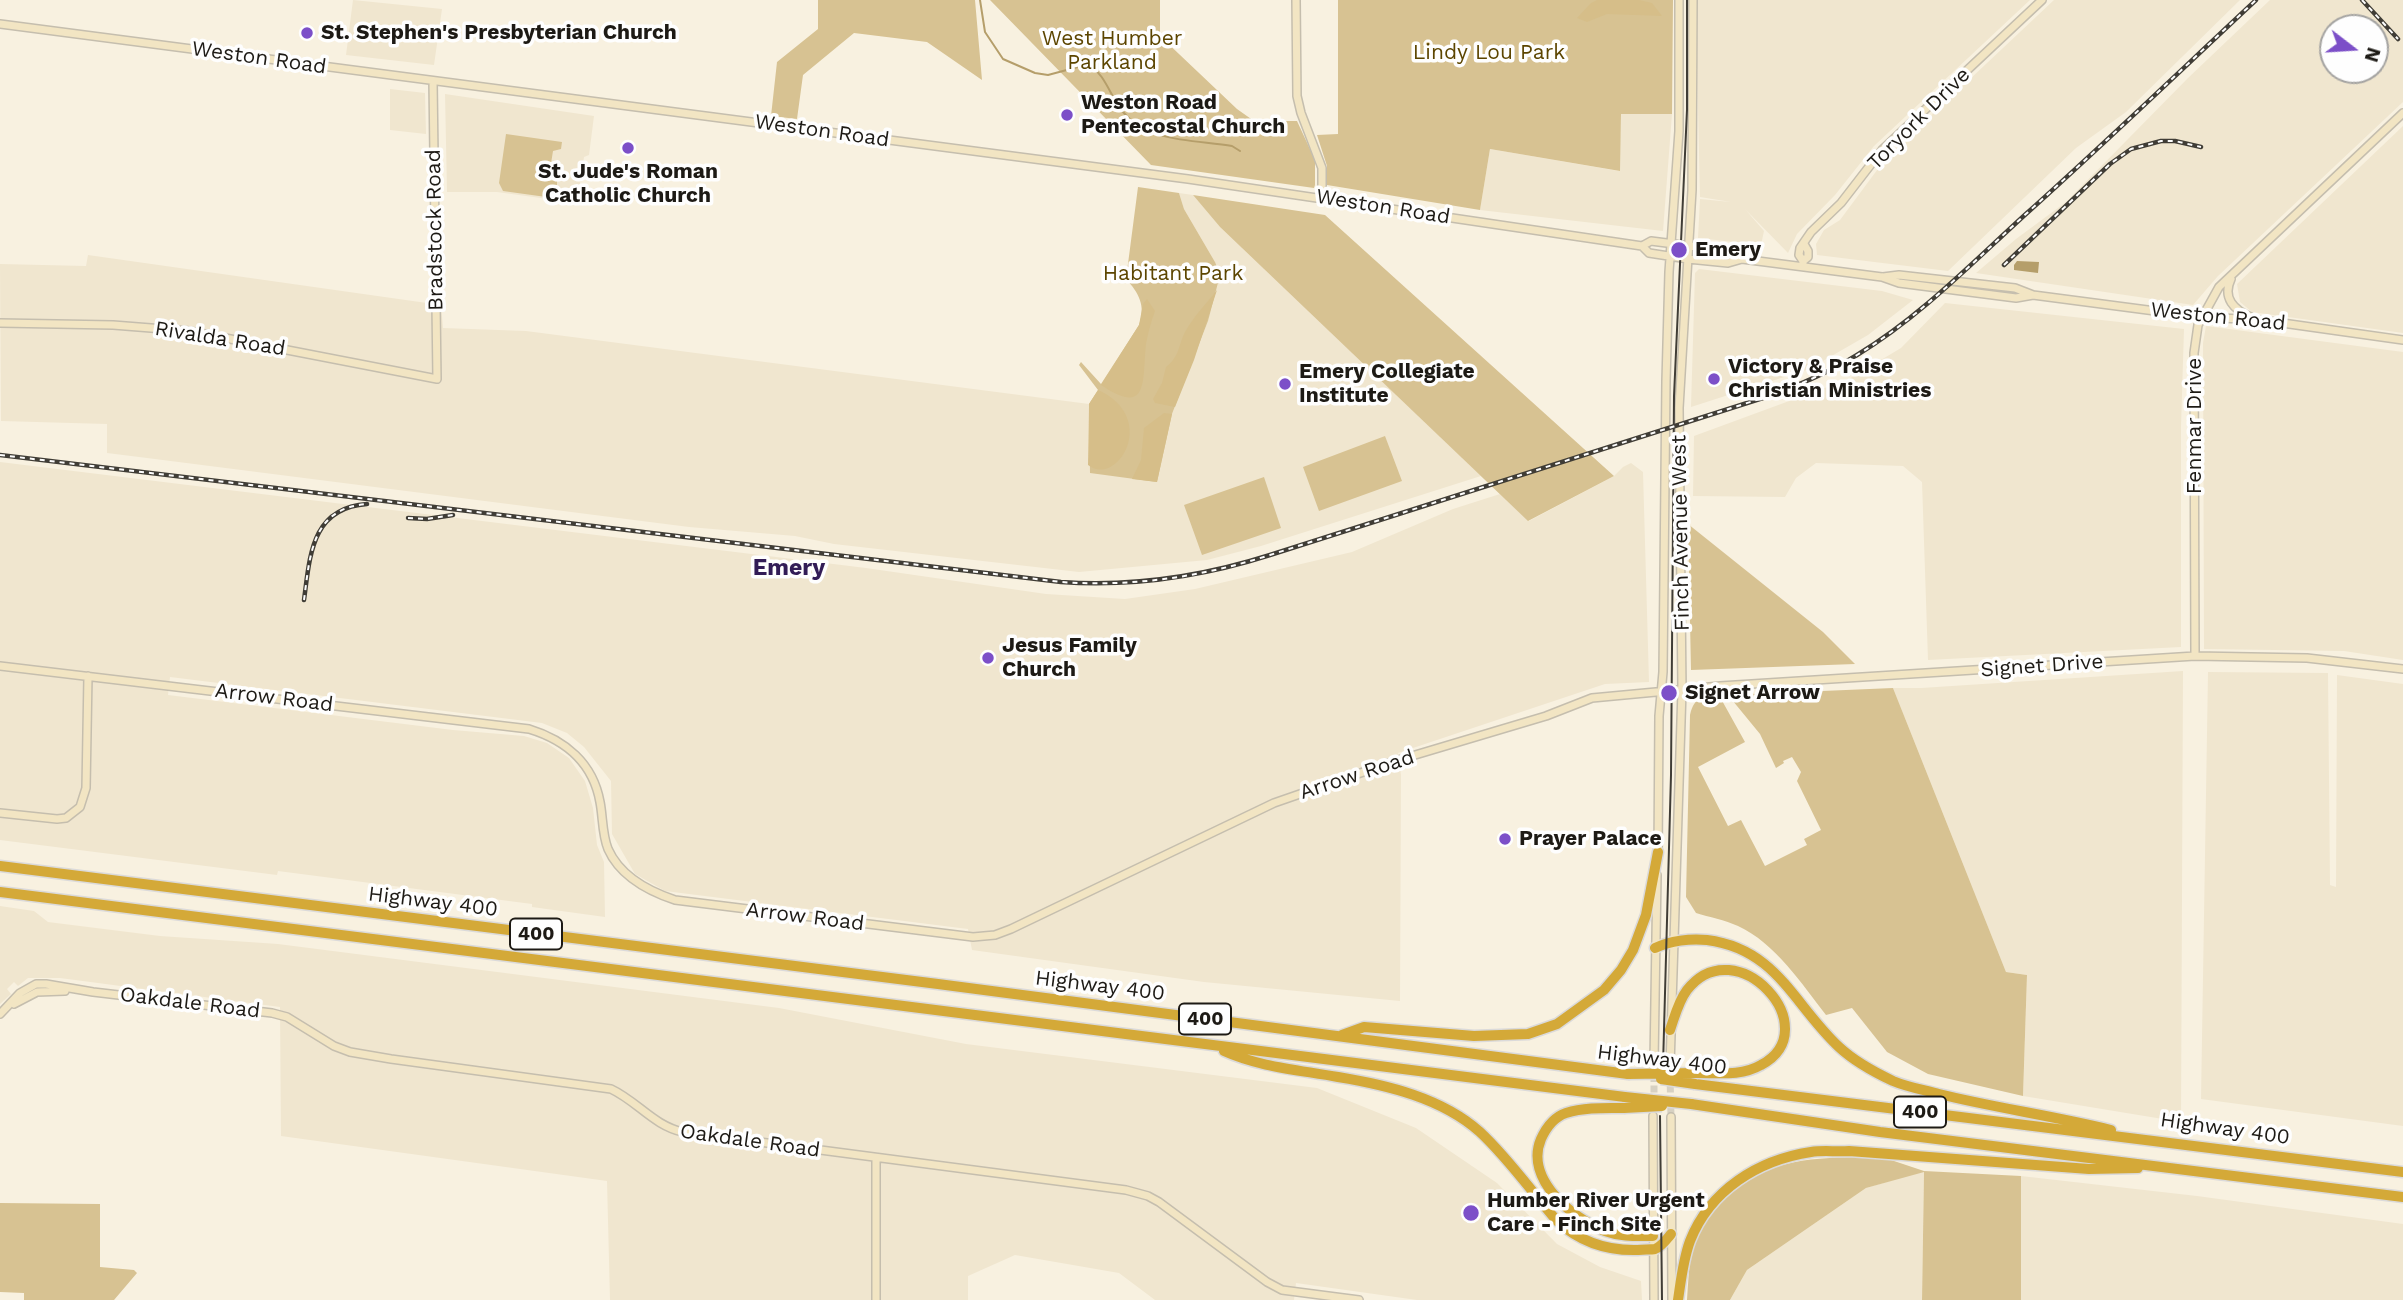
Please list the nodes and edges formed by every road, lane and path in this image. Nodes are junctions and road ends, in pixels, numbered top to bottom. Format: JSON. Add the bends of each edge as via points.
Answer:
{"nodes":[{"id":1,"x":1296,"y":0,"type":"edge"},
{"id":2,"x":1679,"y":0,"type":"edge"},
{"id":3,"x":1693,"y":0,"type":"edge"},
{"id":4,"x":2042,"y":0,"type":"edge"},
{"id":5,"x":0,"y":24,"type":"edge"},
{"id":6,"x":433,"y":81,"type":"junction"},
{"id":7,"x":2403,"y":113,"type":"edge"},
{"id":8,"x":1322,"y":197,"type":"junction"},
{"id":9,"x":1672,"y":244,"type":"junction"},
{"id":10,"x":1642,"y":246,"type":"junction"},
{"id":11,"x":1689,"y":247,"type":"junction"},
{"id":12,"x":1671,"y":256,"type":"junction"},
{"id":13,"x":1688,"y":259,"type":"junction"},
{"id":14,"x":1742,"y":259,"type":"junction"},
{"id":15,"x":1803,"y":263,"type":"junction"},
{"id":16,"x":2235,"y":272,"type":"junction"},
{"id":17,"x":2201,"y":317,"type":"junction"},
{"id":18,"x":2261,"y":320,"type":"junction"},
{"id":19,"x":0,"y":323,"type":"edge"},
{"id":20,"x":2403,"y":340,"type":"edge"},
{"id":21,"x":437,"y":379,"type":"joint"},
{"id":22,"x":2195,"y":656,"type":"junction"},
{"id":23,"x":0,"y":666,"type":"edge"},
{"id":24,"x":2403,"y":669,"type":"edge"},
{"id":25,"x":88,"y":676,"type":"junction"},
{"id":26,"x":1682,"y":690,"type":"junction"},
{"id":27,"x":1662,"y":692,"type":"junction"},
{"id":28,"x":0,"y":813,"type":"edge"},
{"id":29,"x":1658,"y":852,"type":"junction"},
{"id":30,"x":0,"y":866,"type":"edge"},
{"id":31,"x":0,"y":892,"type":"edge"},
{"id":32,"x":1673,"y":943,"type":"junction"},
{"id":33,"x":1655,"y":948,"type":"junction"},
{"id":34,"x":0,"y":1014,"type":"edge"},
{"id":35,"x":1670,"y":1030,"type":"junction"},
{"id":36,"x":1338,"y":1036,"type":"junction"},
{"id":37,"x":1214,"y":1046,"type":"junction"},
{"id":38,"x":1654,"y":1062,"type":"tunnel mouth"},
{"id":39,"x":1670,"y":1066,"type":"tunnel mouth"},
{"id":40,"x":1697,"y":1078,"type":"junction"},
{"id":41,"x":1691,"y":1104,"type":"junction"},
{"id":42,"x":1653,"y":1116,"type":"dead end"},
{"id":43,"x":1671,"y":1117,"type":"tunnel mouth"},
{"id":44,"x":2145,"y":1138,"type":"junction"},
{"id":45,"x":876,"y":1158,"type":"junction"},
{"id":46,"x":2166,"y":1168,"type":"junction"},
{"id":47,"x":2403,"y":1172,"type":"edge"},
{"id":48,"x":2403,"y":1197,"type":"edge"},
{"id":49,"x":1671,"y":1234,"type":"junction"},
{"id":50,"x":1653,"y":1236,"type":"junction"},
{"id":51,"x":1653,"y":1250,"type":"junction"},
{"id":52,"x":876,"y":1300,"type":"edge"},
{"id":53,"x":1359,"y":1300,"type":"edge"},
{"id":54,"x":1654,"y":1300,"type":"edge"},
{"id":55,"x":1672,"y":1300,"type":"edge"},
{"id":56,"x":1678,"y":1300,"type":"edge"}],
"edges":[{"from":1,"to":8,"type":"street","via":[[1297,96],[1322,168]]},
{"from":2,"to":9,"type":"street","name":"Finch Avenue West","via":[[1680,100]]},
{"from":3,"to":11,"type":"street","name":"Finch Avenue West"},
{"from":4,"to":15,"type":"street","name":"Toryork Drive","via":[[1882,150],[1841,203],[1811,232],[1804,244],[1808,257]]},
{"from":5,"to":6,"type":"street","name":"Weston Road"},
{"from":6,"to":8,"type":"street","name":"Weston Road"},
{"from":6,"to":21,"type":"street","name":"Bradstock Road"},
{"from":7,"to":16,"type":"street","name":"Fenmar Drive"},
{"from":8,"to":10,"type":"street","name":"Weston Road"},
{"from":9,"to":10,"type":"street","name":"Weston Road","via":[[1651,241]]},
{"from":9,"to":11,"type":"street","name":"Weston Road"},
{"from":9,"to":12,"type":"street","name":"Finch Avenue West"},
{"from":10,"to":12,"type":"street","name":"Weston Road","via":[[1649,253]]},
{"from":11,"to":13,"type":"street","name":"Finch Avenue West"},
{"from":11,"to":14,"type":"street","name":"Weston Road","via":[[1729,251]]},
{"from":12,"to":13,"type":"street","name":"Weston Road"},
{"from":12,"to":27,"type":"street","name":"Finch Avenue West"},
{"from":13,"to":14,"type":"street","name":"Weston Road","via":[[1728,263]]},
{"from":13,"to":26,"type":"street","name":"Finch Avenue West","via":[[1679,408]]},
{"from":14,"to":15,"type":"street","name":"Weston Road"},
{"from":15,"to":17,"type":"street","name":"Weston Road","via":[[1899,283]]},
{"from":16,"to":17,"type":"street","name":"Fenmar Drive"},
{"from":16,"to":18,"type":"street","via":[[2227,289],[2232,304],[2239,312]]},
{"from":17,"to":18,"type":"street","name":"Weston Road"},
{"from":17,"to":22,"type":"street","name":"Fenmar Drive","via":[[2194,353]]},
{"from":18,"to":20,"type":"street","name":"Weston Road"},
{"from":19,"to":21,"type":"street","name":"Rivalda Road","via":[[189,331]]},
{"from":22,"to":24,"type":"street","name":"Signet Drive","via":[[2307,658]]},
{"from":22,"to":26,"type":"street","name":"Signet Drive"},
{"from":23,"to":25,"type":"street","name":"Arrow Road"},
{"from":25,"to":27,"type":"street","name":"Arrow Road","via":[[529,729],[556,739],[575,753],[590,773],[600,800],[609,851],[636,881],[662,895],[973,937],[1011,929],[1284,799],[1592,698]]},
{"from":25,"to":28,"type":"street","via":[[86,788],[80,807],[57,819]]},
{"from":26,"to":27,"type":"street","name":"Signet Drive"},
{"from":26,"to":32,"type":"street","name":"Finch Avenue West"},
{"from":27,"to":29,"type":"street","name":"Finch Avenue West"},
{"from":29,"to":33,"type":"street","name":"Finch Avenue West"},
{"from":29,"to":36,"type":"highway","via":[[1646,915],[1633,950],[1604,990],[1557,1024],[1528,1034],[1474,1036],[1364,1027]]},
{"from":30,"to":36,"type":"highway","name":"Highway 400","number":"400"},
{"from":31,"to":37,"type":"highway","name":"Highway 400","number":"400"},
{"from":32,"to":33,"type":"highway"},
{"from":32,"to":35,"type":"street","name":"Finch Avenue West"},
{"from":32,"to":44,"type":"highway","via":[[1703,940],[1746,950],[1770,967],[1840,1048],[1896,1082]]},
{"from":33,"to":38,"type":"street","name":"Finch Avenue West"},
{"from":34,"to":45,"type":"street","name":"Oakdale Road","via":[[37,992],[93,992],[279,1014],[350,1052],[611,1089],[673,1130]]},
{"from":35,"to":39,"type":"street","name":"Finch Avenue West"},
{"from":35,"to":40,"type":"highway","via":[[1689,987],[1714,972],[1748,975],[1777,1002],[1785,1030],[1780,1047],[1768,1061],[1743,1072]]},
{"from":36,"to":40,"type":"highway","name":"Highway 400","number":"400","bridge":true,"via":[[1628,1074]]},
{"from":37,"to":41,"type":"highway","name":"Highway 400","number":"400","bridge":true},
{"from":37,"to":51,"type":"highway","via":[[1246,1061],[1342,1077],[1409,1093],[1442,1107],[1478,1130],[1566,1229],[1605,1248]]},
{"from":40,"to":44,"type":"highway","name":"Highway 400","number":"400"},
{"from":41,"to":46,"type":"highway","name":"Highway 400","number":"400"},
{"from":41,"to":50,"type":"highway","bridge":true,"via":[[1590,1108],[1564,1114],[1547,1127],[1539,1144],[1544,1182],[1574,1213],[1623,1236]]},
{"from":42,"to":50,"type":"street"},
{"from":43,"to":49,"type":"street"},
{"from":44,"to":47,"type":"highway","name":"Highway 400","number":"400"},
{"from":45,"to":52,"type":"street"},
{"from":45,"to":53,"type":"street","name":"Oakdale Road","via":[[1148,1196],[1282,1290]]},
{"from":46,"to":48,"type":"highway","name":"Highway 400","number":"400"},
{"from":46,"to":56,"type":"highway","via":[[2090,1169],[1849,1152],[1811,1152],[1767,1163],[1734,1182],[1701,1218],[1686,1254]]},
{"from":49,"to":51,"type":"highway"},
{"from":49,"to":55,"type":"street"},
{"from":50,"to":51,"type":"street"},
{"from":51,"to":54,"type":"street"}]}
